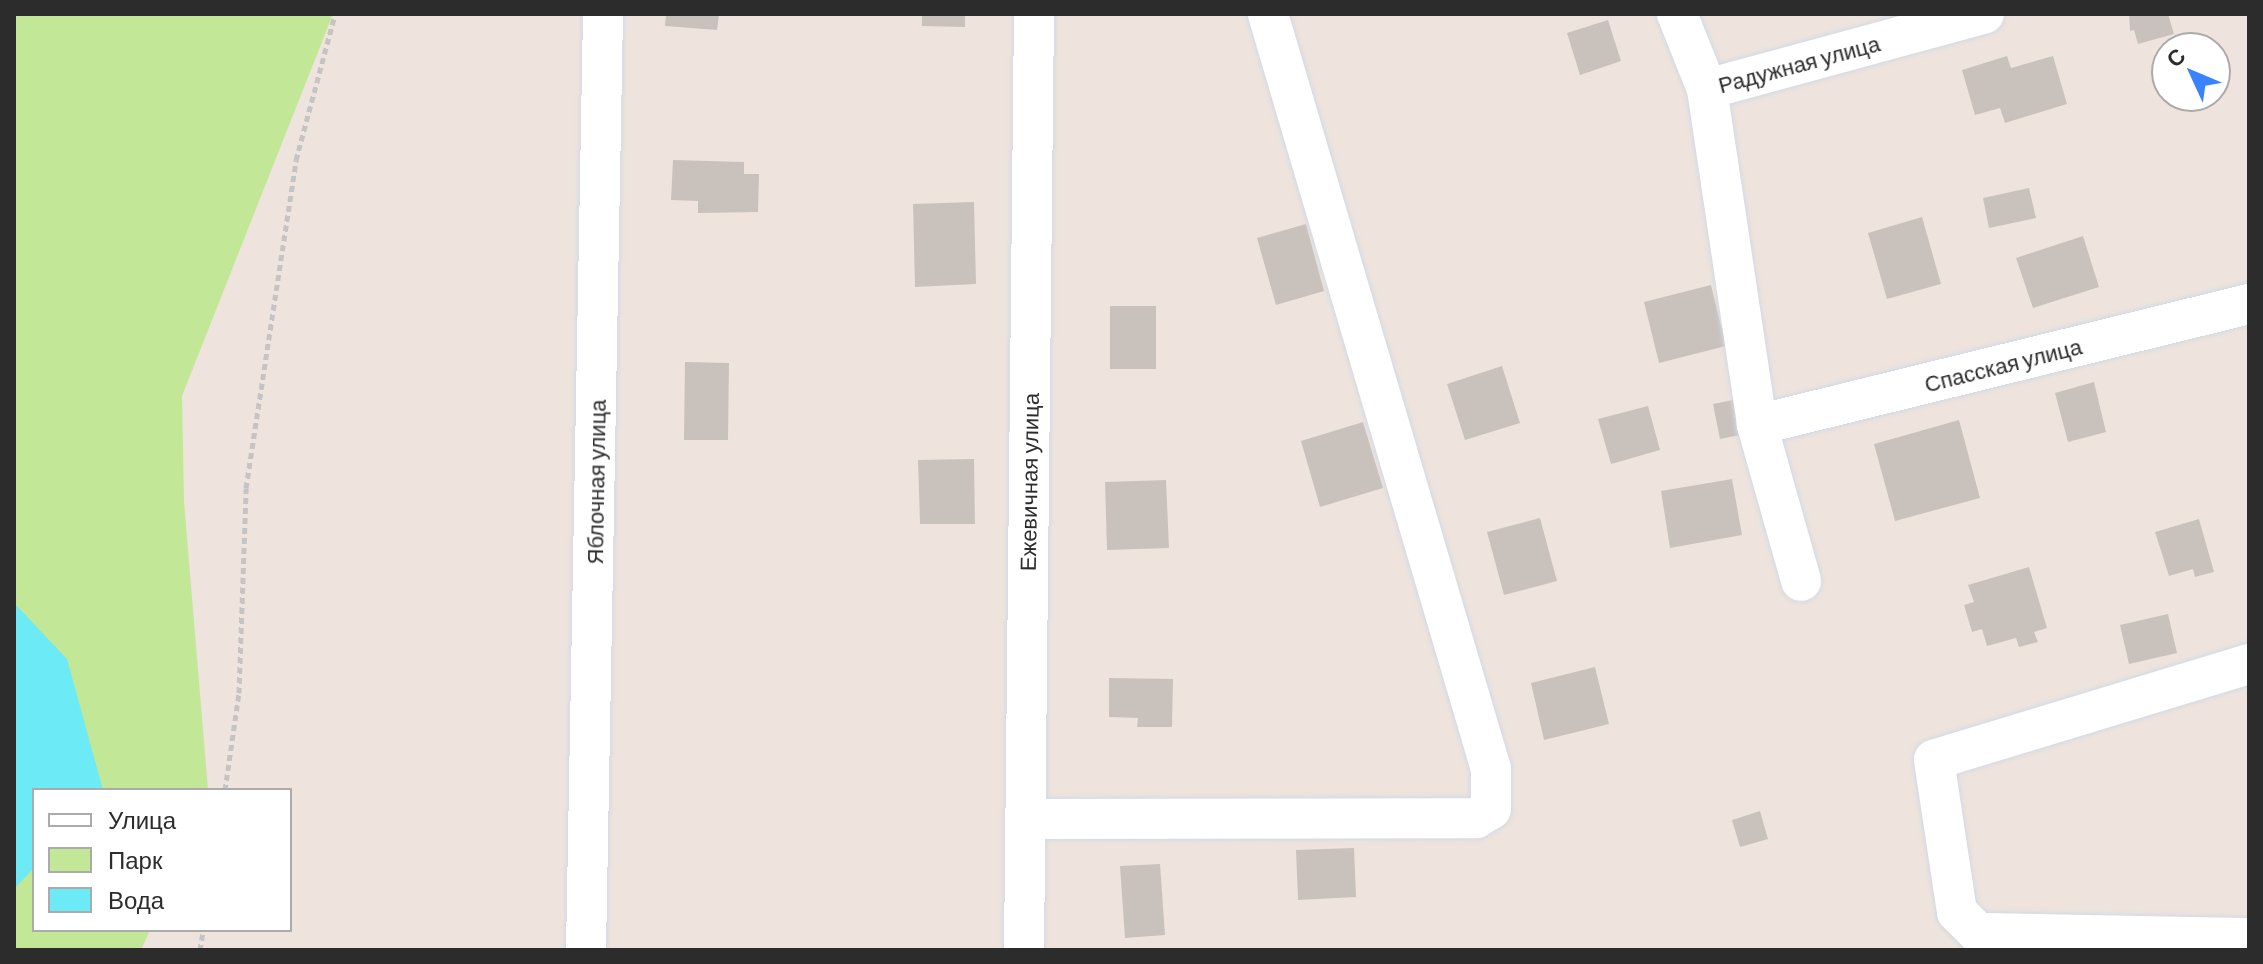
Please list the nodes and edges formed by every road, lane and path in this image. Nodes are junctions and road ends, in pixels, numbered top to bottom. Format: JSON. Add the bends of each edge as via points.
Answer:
{"nodes":[{"id":1,"x":335,"y":14,"type":"edge"},
{"id":2,"x":603,"y":14,"type":"edge"},
{"id":3,"x":1034,"y":14,"type":"edge"},
{"id":4,"x":1268,"y":14,"type":"edge"},
{"id":5,"x":1677,"y":14,"type":"edge"},
{"id":6,"x":1984,"y":14,"type":"edge"},
{"id":7,"x":1707,"y":89,"type":"junction"},
{"id":8,"x":2249,"y":304,"type":"edge"},
{"id":9,"x":1757,"y":425,"type":"junction"},
{"id":10,"x":1801,"y":581,"type":"dead end"},
{"id":11,"x":2249,"y":664,"type":"edge"},
{"id":12,"x":225,"y":788,"type":"edge"},
{"id":13,"x":1026,"y":819,"type":"junction"},
{"id":14,"x":2249,"y":938,"type":"edge"},
{"id":15,"x":586,"y":950,"type":"edge"},
{"id":16,"x":1024,"y":950,"type":"edge"}],
"edges":[{"from":1,"to":12,"type":"path","via":[[296,160],[246,488],[239,693]]},
{"from":2,"to":15,"type":"street","name":"Яблочная улица"},
{"from":3,"to":13,"type":"street","name":"Ежевичная улица"},
{"from":4,"to":13,"type":"street","via":[[1491,769],[1491,809],[1476,818]]},
{"from":5,"to":7,"type":"street"},
{"from":6,"to":7,"type":"street","name":"Радужная улица"},
{"from":7,"to":9,"type":"street"},
{"from":8,"to":9,"type":"street","name":"Спасская улица"},
{"from":9,"to":10,"type":"street"},
{"from":11,"to":14,"type":"street","via":[[1934,760],[1957,912],[1978,933]]},
{"from":13,"to":16,"type":"street","name":"Ежевичная улица"}]}
